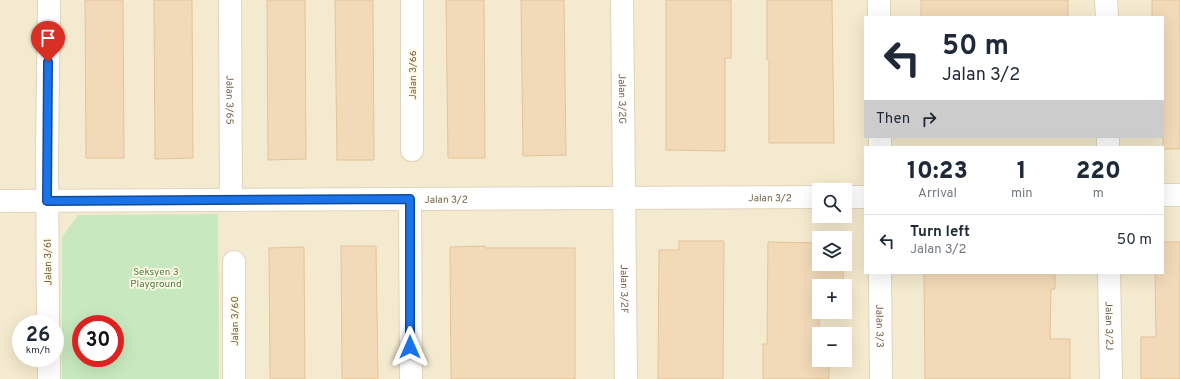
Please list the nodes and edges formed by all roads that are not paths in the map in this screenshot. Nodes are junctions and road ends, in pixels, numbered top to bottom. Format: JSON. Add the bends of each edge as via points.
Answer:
{"nodes":[{"id":1,"x":49,"y":0,"type":"edge"},
{"id":2,"x":230,"y":0,"type":"edge"},
{"id":3,"x":412,"y":0,"type":"edge"},
{"id":4,"x":622,"y":0,"type":"edge"},
{"id":5,"x":879,"y":0,"type":"edge"},
{"id":6,"x":1106,"y":0,"type":"edge"},
{"id":7,"x":879,"y":16,"type":"edge"},
{"id":8,"x":1107,"y":16,"type":"edge"},
{"id":9,"x":412,"y":150,"type":"dead end"},
{"id":10,"x":1164,"y":195,"type":"edge"},
{"id":11,"x":1180,"y":195,"type":"edge"},
{"id":12,"x":812,"y":197,"type":"edge"},
{"id":13,"x":852,"y":197,"type":"edge"},
{"id":14,"x":864,"y":197,"type":"edge"},
{"id":15,"x":624,"y":198,"type":"junction"},
{"id":16,"x":410,"y":199,"type":"junction"},
{"id":17,"x":231,"y":200,"type":"junction"},
{"id":18,"x":0,"y":201,"type":"edge"},
{"id":19,"x":47,"y":201,"type":"junction"},
{"id":20,"x":234,"y":262,"type":"dead end"},
{"id":21,"x":880,"y":274,"type":"edge"},
{"id":22,"x":1110,"y":274,"type":"edge"},
{"id":23,"x":48,"y":315,"type":"edge"},
{"id":24,"x":48,"y":367,"type":"edge"},
{"id":25,"x":49,"y":379,"type":"edge"},
{"id":26,"x":234,"y":379,"type":"edge"},
{"id":27,"x":411,"y":379,"type":"edge"},
{"id":28,"x":626,"y":379,"type":"edge"},
{"id":29,"x":881,"y":379,"type":"edge"},
{"id":30,"x":1111,"y":379,"type":"edge"}],
"edges":[{"from":1,"to":19,"type":"street","name":"Jalan 3/61"},
{"from":2,"to":17,"type":"street","name":"Jalan 3/65"},
{"from":3,"to":9,"type":"street","name":"Jalan 3/66"},
{"from":4,"to":15,"type":"street","name":"Jalan 3/2G"},
{"from":5,"to":7,"type":"street"},
{"from":6,"to":8,"type":"street"},
{"from":10,"to":11,"type":"street"},
{"from":12,"to":15,"type":"street","name":"Jalan 3/2"},
{"from":13,"to":14,"type":"street"},
{"from":15,"to":16,"type":"street","name":"Jalan 3/2"},
{"from":15,"to":28,"type":"street","name":"Jalan 3/2F"},
{"from":16,"to":17,"type":"street","name":"Jalan 3/2"},
{"from":16,"to":27,"type":"street"},
{"from":17,"to":19,"type":"street","name":"Jalan 3/2"},
{"from":18,"to":19,"type":"street","name":"Jalan 3/2"},
{"from":19,"to":23,"type":"street","name":"Jalan 3/61"},
{"from":20,"to":26,"type":"street","name":"Jalan 3/60"},
{"from":21,"to":29,"type":"street","name":"Jalan 3/3"},
{"from":22,"to":30,"type":"street","name":"Jalan 3/2J"},
{"from":24,"to":25,"type":"street"}]}
